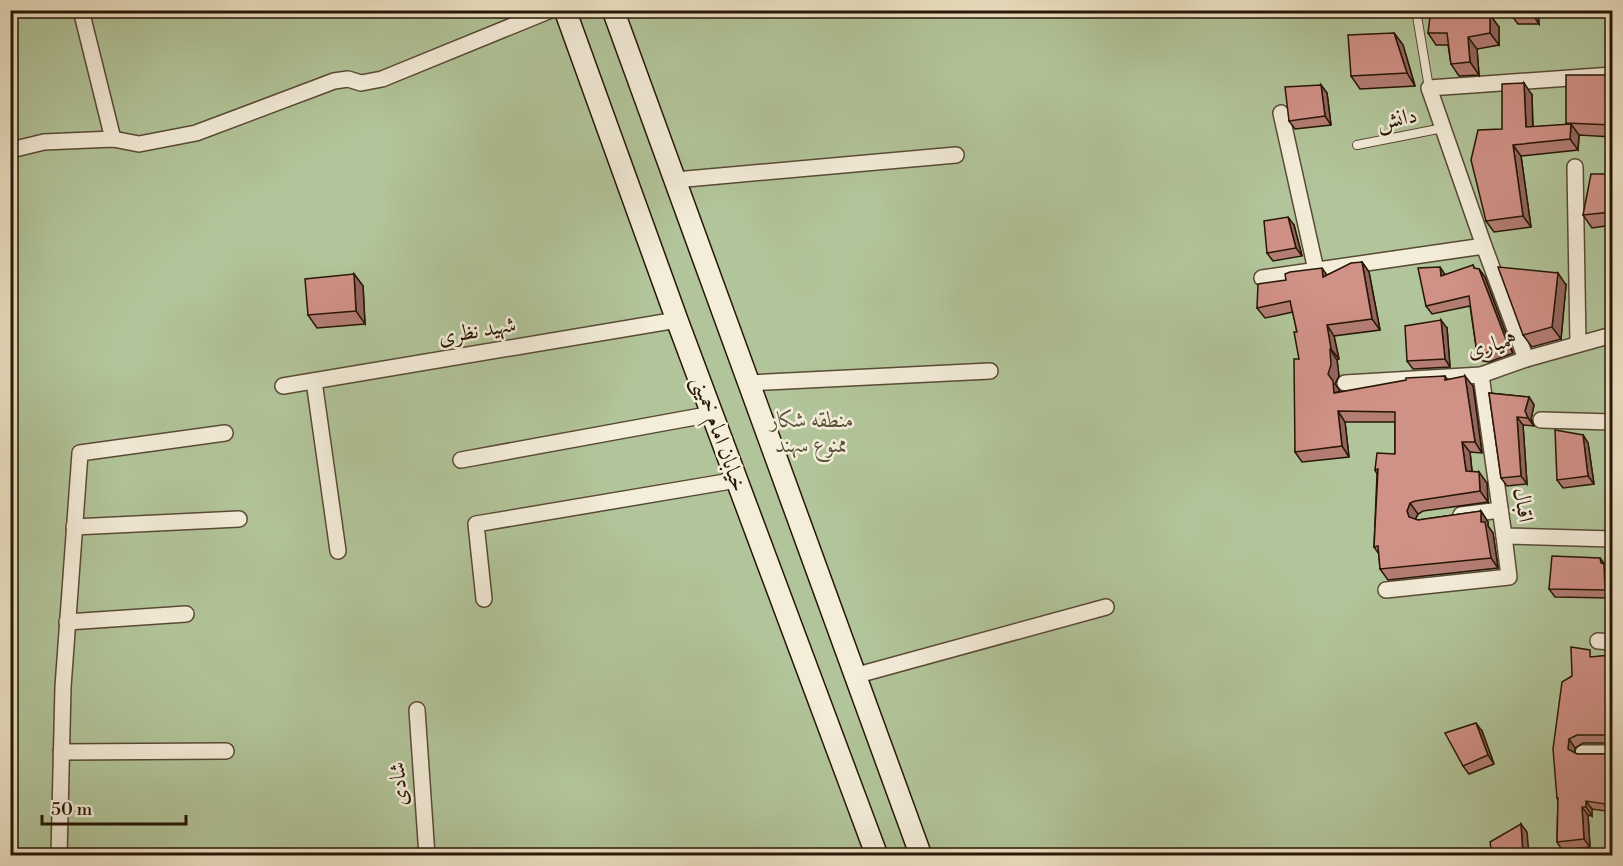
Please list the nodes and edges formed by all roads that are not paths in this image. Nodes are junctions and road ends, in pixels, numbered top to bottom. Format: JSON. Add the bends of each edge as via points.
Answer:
{"nodes":[{"id":1,"x":81,"y":10,"type":"edge"},
{"id":2,"x":551,"y":10,"type":"edge"},
{"id":3,"x":566,"y":10,"type":"edge"},
{"id":4,"x":613,"y":10,"type":"edge"},
{"id":5,"x":1416,"y":10,"type":"edge"},
{"id":6,"x":1612,"y":75,"type":"edge"},
{"id":7,"x":1429,"y":88,"type":"junction"},
{"id":8,"x":1281,"y":113,"type":"dead end"},
{"id":9,"x":1443,"y":128,"type":"junction"},
{"id":10,"x":113,"y":139,"type":"junction"},
{"id":11,"x":1358,"y":145,"type":"dead end"},
{"id":12,"x":15,"y":149,"type":"dead end"},
{"id":13,"x":956,"y":155,"type":"dead end"},
{"id":14,"x":1575,"y":167,"type":"dead end"},
{"id":15,"x":675,"y":180,"type":"junction"},
{"id":16,"x":1484,"y":246,"type":"junction"},
{"id":17,"x":1316,"y":270,"type":"junction"},
{"id":18,"x":1262,"y":278,"type":"dead end"},
{"id":19,"x":677,"y":320,"type":"junction"},
{"id":20,"x":1612,"y":335,"type":"edge"},
{"id":21,"x":1578,"y":345,"type":"junction"},
{"id":22,"x":1526,"y":359,"type":"junction"},
{"id":23,"x":990,"y":371,"type":"dead end"},
{"id":24,"x":1480,"y":375,"type":"junction"},
{"id":25,"x":314,"y":381,"type":"junction"},
{"id":26,"x":748,"y":383,"type":"junction"},
{"id":27,"x":1345,"y":383,"type":"dead end"},
{"id":28,"x":283,"y":386,"type":"dead end"},
{"id":29,"x":712,"y":414,"type":"junction"},
{"id":30,"x":1541,"y":420,"type":"dead end"},
{"id":31,"x":1612,"y":422,"type":"edge"},
{"id":32,"x":225,"y":433,"type":"dead end"},
{"id":33,"x":461,"y":460,"type":"dead end"},
{"id":34,"x":737,"y":480,"type":"junction"},
{"id":35,"x":1500,"y":510,"type":"junction"},
{"id":36,"x":1446,"y":518,"type":"edge"},
{"id":37,"x":239,"y":519,"type":"dead end"},
{"id":38,"x":74,"y":527,"type":"junction"},
{"id":39,"x":1504,"y":536,"type":"junction"},
{"id":40,"x":1612,"y":539,"type":"edge"},
{"id":41,"x":338,"y":551,"type":"dead end"},
{"id":42,"x":1386,"y":590,"type":"dead end"},
{"id":43,"x":483,"y":599,"type":"dead end"},
{"id":44,"x":1106,"y":607,"type":"dead end"},
{"id":45,"x":186,"y":614,"type":"dead end"},
{"id":46,"x":67,"y":622,"type":"junction"},
{"id":47,"x":854,"y":676,"type":"junction"},
{"id":48,"x":417,"y":710,"type":"dead end"},
{"id":49,"x":225,"y":751,"type":"dead end"},
{"id":50,"x":61,"y":752,"type":"junction"},
{"id":51,"x":1583,"y":753,"type":"edge"},
{"id":52,"x":1612,"y":753,"type":"edge"},
{"id":53,"x":59,"y":855,"type":"edge"},
{"id":54,"x":427,"y":855,"type":"edge"},
{"id":55,"x":877,"y":855,"type":"edge"},
{"id":56,"x":921,"y":855,"type":"edge"}],
"edges":[{"from":1,"to":10,"type":"street"},
{"from":2,"to":10,"type":"street","via":[[382,79],[334,81],[196,133],[139,144]]},
{"from":3,"to":19,"type":"main road","name":"خیابان امام خمینی"},
{"from":4,"to":15,"type":"main road","name":"خیابان امام خمینی"},
{"from":5,"to":7,"type":"lane"},
{"from":6,"to":7,"type":"street"},
{"from":7,"to":9,"type":"street"},
{"from":8,"to":17,"type":"street"},
{"from":9,"to":11,"type":"lane","name":"دانش"},
{"from":9,"to":16,"type":"street"},
{"from":10,"to":12,"type":"street","via":[[44,142]]},
{"from":13,"to":15,"type":"street"},
{"from":14,"to":21,"type":"street"},
{"from":15,"to":26,"type":"main road","name":"خیابان امام خمینی"},
{"from":16,"to":17,"type":"street"},
{"from":16,"to":22,"type":"street"},
{"from":17,"to":18,"type":"street"},
{"from":19,"to":25,"type":"street","name":"شهید نظری"},
{"from":19,"to":29,"type":"main road","name":"خیابان امام خمینی"},
{"from":20,"to":21,"type":"street","name":"همیاری"},
{"from":21,"to":22,"type":"street","name":"همیاری"},
{"from":22,"to":24,"type":"street","name":"همیاری"},
{"from":23,"to":26,"type":"street"},
{"from":24,"to":27,"type":"street","name":"همیاری"},
{"from":24,"to":35,"type":"street","name":"اقبال"},
{"from":25,"to":28,"type":"street","name":"شهید نظری"},
{"from":25,"to":41,"type":"street"},
{"from":26,"to":47,"type":"main road","name":"خیابان امام خمینی"},
{"from":29,"to":33,"type":"street"},
{"from":29,"to":34,"type":"main road","name":"خیابان امام خمینی"},
{"from":30,"to":31,"type":"street"},
{"from":32,"to":38,"type":"street","via":[[80,453]]},
{"from":34,"to":43,"type":"street","via":[[476,524]]},
{"from":34,"to":55,"type":"main road","name":"خیابان امام خمینی"},
{"from":35,"to":36,"type":"street"},
{"from":35,"to":39,"type":"street","name":"اقبال"},
{"from":37,"to":38,"type":"street"},
{"from":38,"to":46,"type":"street"},
{"from":39,"to":40,"type":"street","name":"اقبال"},
{"from":39,"to":42,"type":"street","via":[[1509,577]]},
{"from":44,"to":47,"type":"street"},
{"from":45,"to":46,"type":"street"},
{"from":46,"to":50,"type":"street"},
{"from":47,"to":56,"type":"main road","name":"خیابان امام خمینی"},
{"from":48,"to":54,"type":"street","name":"شادی"},
{"from":49,"to":50,"type":"street"},
{"from":50,"to":53,"type":"street"},
{"from":51,"to":52,"type":"street"}]}
